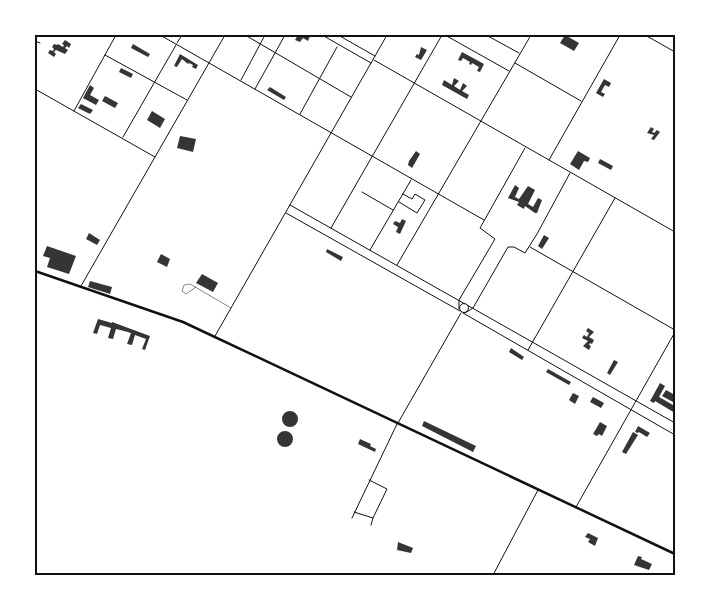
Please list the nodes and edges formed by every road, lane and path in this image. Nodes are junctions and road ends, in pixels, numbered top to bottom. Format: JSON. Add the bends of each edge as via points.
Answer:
{"nodes":[{"id":1,"x":116,"y":35,"type":"edge"},
{"id":2,"x":160,"y":35,"type":"edge"},
{"id":3,"x":182,"y":35,"type":"edge"},
{"id":4,"x":225,"y":35,"type":"edge"},
{"id":5,"x":245,"y":35,"type":"edge"},
{"id":6,"x":265,"y":35,"type":"edge"},
{"id":7,"x":285,"y":35,"type":"edge"},
{"id":8,"x":322,"y":35,"type":"edge"},
{"id":9,"x":338,"y":35,"type":"edge"},
{"id":10,"x":387,"y":35,"type":"edge"},
{"id":11,"x":444,"y":35,"type":"edge"},
{"id":12,"x":486,"y":35,"type":"edge"},
{"id":13,"x":531,"y":35,"type":"edge"},
{"id":14,"x":620,"y":35,"type":"edge"},
{"id":15,"x":645,"y":35,"type":"edge"},
{"id":16,"x":489,"y":36,"type":"edge"},
{"id":17,"x":35,"y":41,"type":"edge"},
{"id":18,"x":40,"y":43,"type":"dead end"},
{"id":19,"x":176,"y":44,"type":"junction"},
{"id":20,"x":260,"y":44,"type":"junction"},
{"id":21,"x":337,"y":47,"type":"dead end"},
{"id":22,"x":275,"y":52,"type":"junction"},
{"id":23,"x":675,"y":52,"type":"edge"},
{"id":24,"x":520,"y":54,"type":"junction"},
{"id":25,"x":105,"y":55,"type":"junction"},
{"id":26,"x":375,"y":56,"type":"junction"},
{"id":27,"x":373,"y":60,"type":"junction"},
{"id":28,"x":210,"y":62,"type":"junction"},
{"id":29,"x":514,"y":63,"type":"junction"},
{"id":30,"x":371,"y":64,"type":"junction"},
{"id":31,"x":509,"y":72,"type":"junction"},
{"id":32,"x":319,"y":79,"type":"junction"},
{"id":33,"x":240,"y":80,"type":"junction"},
{"id":34,"x":154,"y":82,"type":"junction"},
{"id":35,"x":414,"y":83,"type":"junction"},
{"id":36,"x":35,"y":89,"type":"edge"},
{"id":37,"x":254,"y":89,"type":"junction"},
{"id":38,"x":352,"y":98,"type":"junction"},
{"id":39,"x":188,"y":100,"type":"junction"},
{"id":40,"x":582,"y":101,"type":"junction"},
{"id":41,"x":74,"y":112,"type":"junction"},
{"id":42,"x":299,"y":115,"type":"junction"},
{"id":43,"x":480,"y":121,"type":"junction"},
{"id":44,"x":331,"y":133,"type":"junction"},
{"id":45,"x":122,"y":138,"type":"junction"},
{"id":46,"x":526,"y":147,"type":"junction"},
{"id":47,"x":372,"y":156,"type":"junction"},
{"id":48,"x":155,"y":157,"type":"junction"},
{"id":49,"x":549,"y":160,"type":"junction"},
{"id":50,"x":570,"y":172,"type":"junction"},
{"id":51,"x":412,"y":179,"type":"junction"},
{"id":52,"x":362,"y":192,"type":"dead end"},
{"id":53,"x":403,"y":194,"type":"junction"},
{"id":54,"x":438,"y":194,"type":"junction"},
{"id":55,"x":615,"y":198,"type":"junction"},
{"id":56,"x":398,"y":202,"type":"junction"},
{"id":57,"x":290,"y":205,"type":"junction"},
{"id":58,"x":394,"y":210,"type":"junction"},
{"id":59,"x":286,"y":213,"type":"junction"},
{"id":60,"x":484,"y":220,"type":"junction"},
{"id":61,"x":331,"y":229,"type":"junction"},
{"id":62,"x":675,"y":232,"type":"edge"},
{"id":63,"x":529,"y":247,"type":"junction"},
{"id":64,"x":370,"y":251,"type":"junction"},
{"id":65,"x":397,"y":266,"type":"junction"},
{"id":66,"x":35,"y":271,"type":"edge"},
{"id":67,"x":573,"y":272,"type":"junction"},
{"id":68,"x":81,"y":287,"type":"junction"},
{"id":69,"x":196,"y":287,"type":"junction"},
{"id":70,"x":459,"y":300,"type":"junction"},
{"id":71,"x":466,"y":304,"type":"junction"},
{"id":72,"x":231,"y":308,"type":"junction"},
{"id":73,"x":459,"y":308,"type":"junction"},
{"id":74,"x":473,"y":308,"type":"junction"},
{"id":75,"x":461,"y":312,"type":"junction"},
{"id":76,"x":466,"y":313,"type":"junction"},
{"id":77,"x":675,"y":331,"type":"edge"},
{"id":78,"x":215,"y":337,"type":"junction"},
{"id":79,"x":532,"y":342,"type":"junction"},
{"id":80,"x":527,"y":350,"type":"junction"},
{"id":81,"x":636,"y":401,"type":"junction"},
{"id":82,"x":631,"y":410,"type":"junction"},
{"id":83,"x":398,"y":423,"type":"junction"},
{"id":84,"x":675,"y":423,"type":"edge"},
{"id":85,"x":675,"y":435,"type":"edge"},
{"id":86,"x":369,"y":480,"type":"junction"},
{"id":87,"x":539,"y":490,"type":"junction"},
{"id":88,"x":576,"y":507,"type":"junction"},
{"id":89,"x":354,"y":512,"type":"junction"},
{"id":90,"x":352,"y":518,"type":"dead end"},
{"id":91,"x":373,"y":518,"type":"junction"},
{"id":92,"x":371,"y":524,"type":"dead end"},
{"id":93,"x":675,"y":554,"type":"edge"},
{"id":94,"x":493,"y":575,"type":"edge"}],
"edges":[{"from":1,"to":25,"type":"street"},
{"from":2,"to":19,"type":"street"},
{"from":3,"to":19,"type":"street"},
{"from":4,"to":28,"type":"street"},
{"from":5,"to":20,"type":"street"},
{"from":6,"to":20,"type":"street"},
{"from":7,"to":22,"type":"street"},
{"from":8,"to":30,"type":"street"},
{"from":9,"to":26,"type":"street"},
{"from":10,"to":26,"type":"street"},
{"from":11,"to":31,"type":"street"},
{"from":11,"to":35,"type":"street"},
{"from":12,"to":16,"type":"street"},
{"from":13,"to":24,"type":"street"},
{"from":14,"to":40,"type":"street"},
{"from":15,"to":23,"type":"street"},
{"from":16,"to":24,"type":"street"},
{"from":17,"to":18,"type":"street"},
{"from":19,"to":28,"type":"street"},
{"from":19,"to":34,"type":"street"},
{"from":20,"to":22,"type":"street"},
{"from":20,"to":33,"type":"street"},
{"from":21,"to":32,"type":"street"},
{"from":22,"to":32,"type":"street"},
{"from":22,"to":37,"type":"street"},
{"from":24,"to":29,"type":"street"},
{"from":25,"to":34,"type":"street"},
{"from":25,"to":41,"type":"street"},
{"from":26,"to":27,"type":"street"},
{"from":27,"to":30,"type":"street"},
{"from":27,"to":35,"type":"street"},
{"from":28,"to":33,"type":"street"},
{"from":28,"to":39,"type":"street"},
{"from":29,"to":31,"type":"street"},
{"from":29,"to":40,"type":"street"},
{"from":30,"to":38,"type":"street"},
{"from":31,"to":43,"type":"street"},
{"from":32,"to":38,"type":"street"},
{"from":32,"to":42,"type":"street"},
{"from":33,"to":37,"type":"street"},
{"from":34,"to":39,"type":"street"},
{"from":34,"to":45,"type":"street"},
{"from":35,"to":43,"type":"street"},
{"from":35,"to":47,"type":"street"},
{"from":36,"to":41,"type":"street"},
{"from":37,"to":42,"type":"street"},
{"from":38,"to":44,"type":"street"},
{"from":39,"to":48,"type":"street"},
{"from":40,"to":49,"type":"street"},
{"from":41,"to":45,"type":"street"},
{"from":42,"to":44,"type":"street"},
{"from":43,"to":46,"type":"street"},
{"from":43,"to":54,"type":"street"},
{"from":44,"to":47,"type":"street"},
{"from":44,"to":57,"type":"street"},
{"from":45,"to":48,"type":"street"},
{"from":46,"to":49,"type":"street"},
{"from":46,"to":60,"type":"street"},
{"from":47,"to":51,"type":"street"},
{"from":47,"to":61,"type":"street"},
{"from":48,"to":68,"type":"street"},
{"from":49,"to":50,"type":"street"},
{"from":50,"to":55,"type":"street"},
{"from":50,"to":63,"type":"street"},
{"from":51,"to":53,"type":"street"},
{"from":51,"to":54,"type":"street"},
{"from":52,"to":58,"type":"street"},
{"from":53,"to":56,"type":"street"},
{"from":53,"to":56,"type":"street","via":[[412,199],[415,194],[425,200],[417,213]]},
{"from":54,"to":60,"type":"street"},
{"from":54,"to":65,"type":"street"},
{"from":55,"to":62,"type":"street"},
{"from":55,"to":67,"type":"street"},
{"from":56,"to":58,"type":"street"},
{"from":57,"to":59,"type":"street"},
{"from":57,"to":61,"type":"street"},
{"from":58,"to":64,"type":"street"},
{"from":59,"to":72,"type":"street"},
{"from":59,"to":75,"type":"street"},
{"from":60,"to":70,"type":"street","via":[[480,228],[495,238]]},
{"from":61,"to":64,"type":"street"},
{"from":63,"to":67,"type":"street"},
{"from":63,"to":74,"type":"street","via":[[525,253],[508,247]]},
{"from":64,"to":65,"type":"street"},
{"from":65,"to":70,"type":"street"},
{"from":66,"to":68,"type":"main road"},
{"from":67,"to":77,"type":"street"},
{"from":67,"to":79,"type":"street"},
{"from":68,"to":78,"type":"main road","via":[[168,316]]},
{"from":69,"to":69,"type":"lane","via":[[190,293],[182,291],[183,286],[190,284]]},
{"from":69,"to":72,"type":"lane"},
{"from":70,"to":71,"type":"street"},
{"from":70,"to":73,"type":"street"},
{"from":71,"to":73,"type":"street"},
{"from":71,"to":74,"type":"street"},
{"from":71,"to":76,"type":"street"},
{"from":72,"to":78,"type":"street"},
{"from":73,"to":75,"type":"street"},
{"from":74,"to":76,"type":"street"},
{"from":74,"to":79,"type":"street"},
{"from":75,"to":76,"type":"street"},
{"from":75,"to":80,"type":"street"},
{"from":75,"to":83,"type":"street"},
{"from":77,"to":81,"type":"street"},
{"from":78,"to":83,"type":"main road"},
{"from":79,"to":80,"type":"street"},
{"from":79,"to":81,"type":"street"},
{"from":80,"to":82,"type":"street"},
{"from":81,"to":82,"type":"street"},
{"from":81,"to":84,"type":"street"},
{"from":82,"to":85,"type":"street"},
{"from":82,"to":88,"type":"street"},
{"from":83,"to":86,"type":"street"},
{"from":83,"to":87,"type":"main road"},
{"from":86,"to":89,"type":"street"},
{"from":86,"to":91,"type":"street","via":[[387,489]]},
{"from":87,"to":88,"type":"main road"},
{"from":87,"to":94,"type":"street"},
{"from":88,"to":93,"type":"main road"},
{"from":89,"to":90,"type":"street"},
{"from":89,"to":91,"type":"street"},
{"from":91,"to":92,"type":"street"}]}
